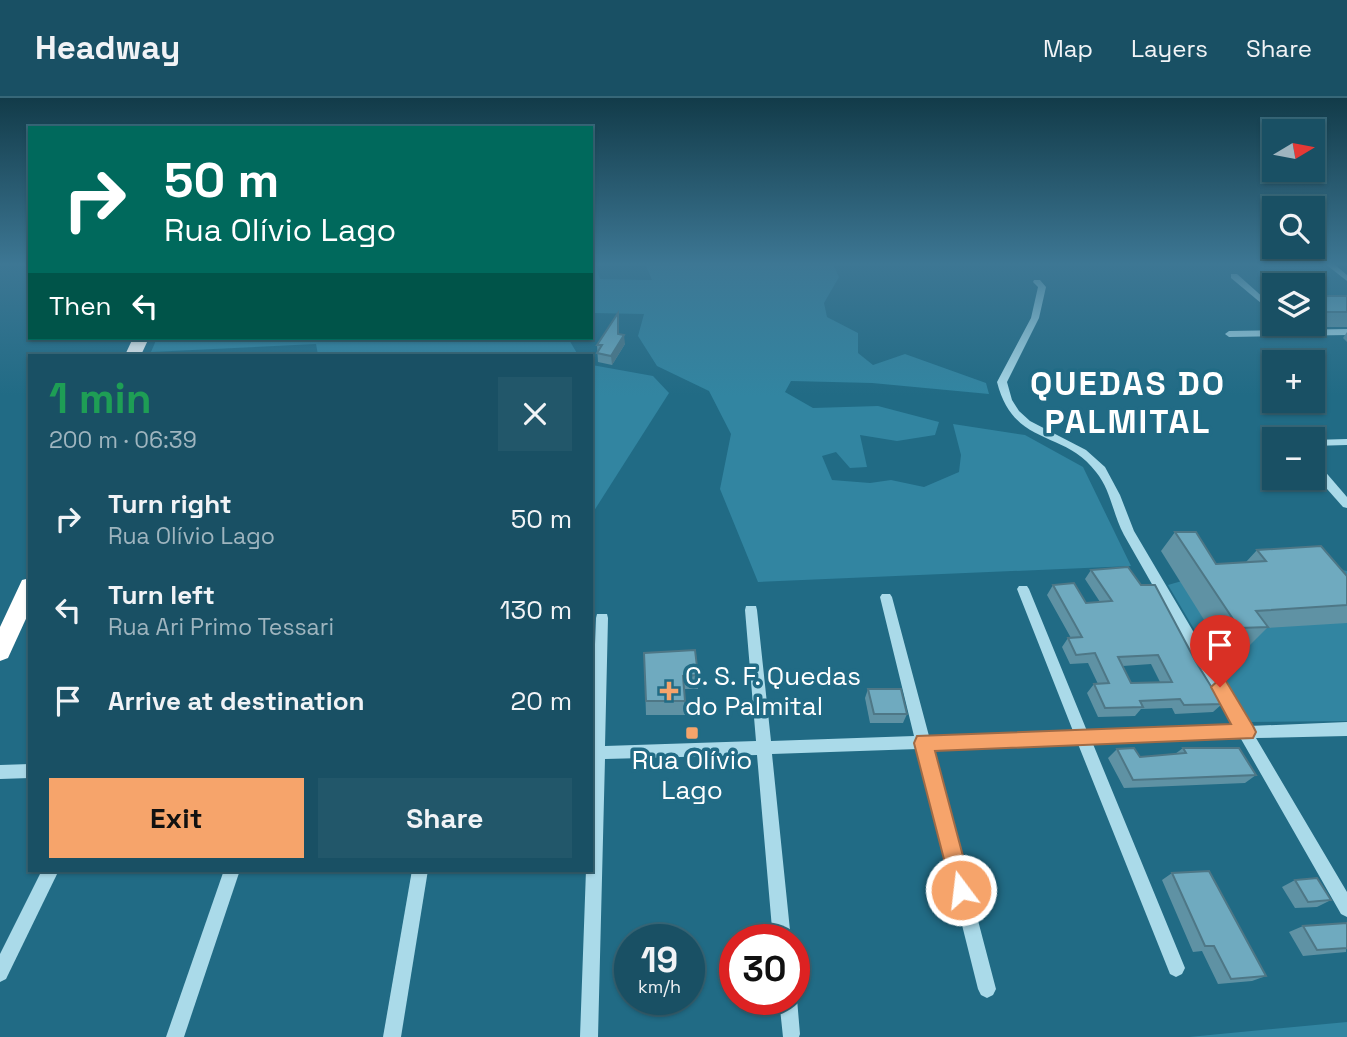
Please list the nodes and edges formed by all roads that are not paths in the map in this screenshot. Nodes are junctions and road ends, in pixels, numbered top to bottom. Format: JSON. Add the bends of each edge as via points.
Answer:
{"nodes":[{"id":1,"x":1038,"y":307,"type":"edge"},
{"id":2,"x":1325,"y":332,"type":"edge"},
{"id":3,"x":1347,"y":332,"type":"edge"},
{"id":4,"x":1229,"y":334,"type":"dead end"},
{"id":5,"x":1262,"y":334,"type":"edge"},
{"id":6,"x":1347,"y":442,"type":"edge"},
{"id":7,"x":1325,"y":443,"type":"edge"},
{"id":8,"x":1325,"y":479,"type":"edge"},
{"id":9,"x":1347,"y":504,"type":"edge"},
{"id":10,"x":28,"y":590,"type":"edge"},
{"id":11,"x":1023,"y":590,"type":"dead end"},
{"id":12,"x":886,"y":597,"type":"dead end"},
{"id":13,"x":751,"y":610,"type":"dead end"},
{"id":14,"x":602,"y":618,"type":"dead end"},
{"id":15,"x":0,"y":651,"type":"edge"},
{"id":16,"x":1347,"y":729,"type":"edge"},
{"id":17,"x":1246,"y":732,"type":"junction"},
{"id":18,"x":1084,"y":737,"type":"junction"},
{"id":19,"x":923,"y":743,"type":"junction"},
{"id":20,"x":764,"y":748,"type":"junction"},
{"id":21,"x":595,"y":753,"type":"edge"},
{"id":22,"x":28,"y":771,"type":"edge"},
{"id":23,"x":0,"y":772,"type":"edge"},
{"id":24,"x":593,"y":848,"type":"edge"},
{"id":25,"x":50,"y":872,"type":"edge"},
{"id":26,"x":231,"y":872,"type":"edge"},
{"id":27,"x":420,"y":872,"type":"edge"},
{"id":28,"x":592,"y":872,"type":"edge"},
{"id":29,"x":1347,"y":908,"type":"edge"},
{"id":30,"x":780,"y":924,"type":"edge"},
{"id":31,"x":1176,"y":968,"type":"dead end"},
{"id":32,"x":0,"y":973,"type":"edge"},
{"id":33,"x":987,"y":989,"type":"dead end"},
{"id":34,"x":789,"y":1015,"type":"edge"},
{"id":35,"x":791,"y":1034,"type":"dead end"},
{"id":36,"x":175,"y":1037,"type":"edge"},
{"id":37,"x":392,"y":1037,"type":"edge"},
{"id":38,"x":589,"y":1037,"type":"edge"}],
"edges":[{"from":1,"to":17,"type":"street","via":[[1002,382],[1003,395],[1022,423],[1081,452],[1104,473],[1128,531]]},
{"from":2,"to":3,"type":"street"},
{"from":4,"to":5,"type":"street"},
{"from":6,"to":7,"type":"street"},
{"from":8,"to":9,"type":"street"},
{"from":10,"to":15,"type":"highway"},
{"from":11,"to":18,"type":"street"},
{"from":12,"to":19,"type":"street"},
{"from":13,"to":20,"type":"street"},
{"from":14,"to":21,"type":"street"},
{"from":16,"to":17,"type":"street"},
{"from":17,"to":18,"type":"street"},
{"from":17,"to":29,"type":"street"},
{"from":18,"to":19,"type":"street"},
{"from":18,"to":31,"type":"street"},
{"from":19,"to":20,"type":"street"},
{"from":19,"to":33,"type":"street"},
{"from":20,"to":21,"type":"street"},
{"from":20,"to":30,"type":"street"},
{"from":21,"to":24,"type":"street"},
{"from":22,"to":23,"type":"street"},
{"from":25,"to":32,"type":"street"},
{"from":26,"to":36,"type":"street"},
{"from":27,"to":37,"type":"street"},
{"from":28,"to":38,"type":"street"},
{"from":34,"to":35,"type":"street"}]}
